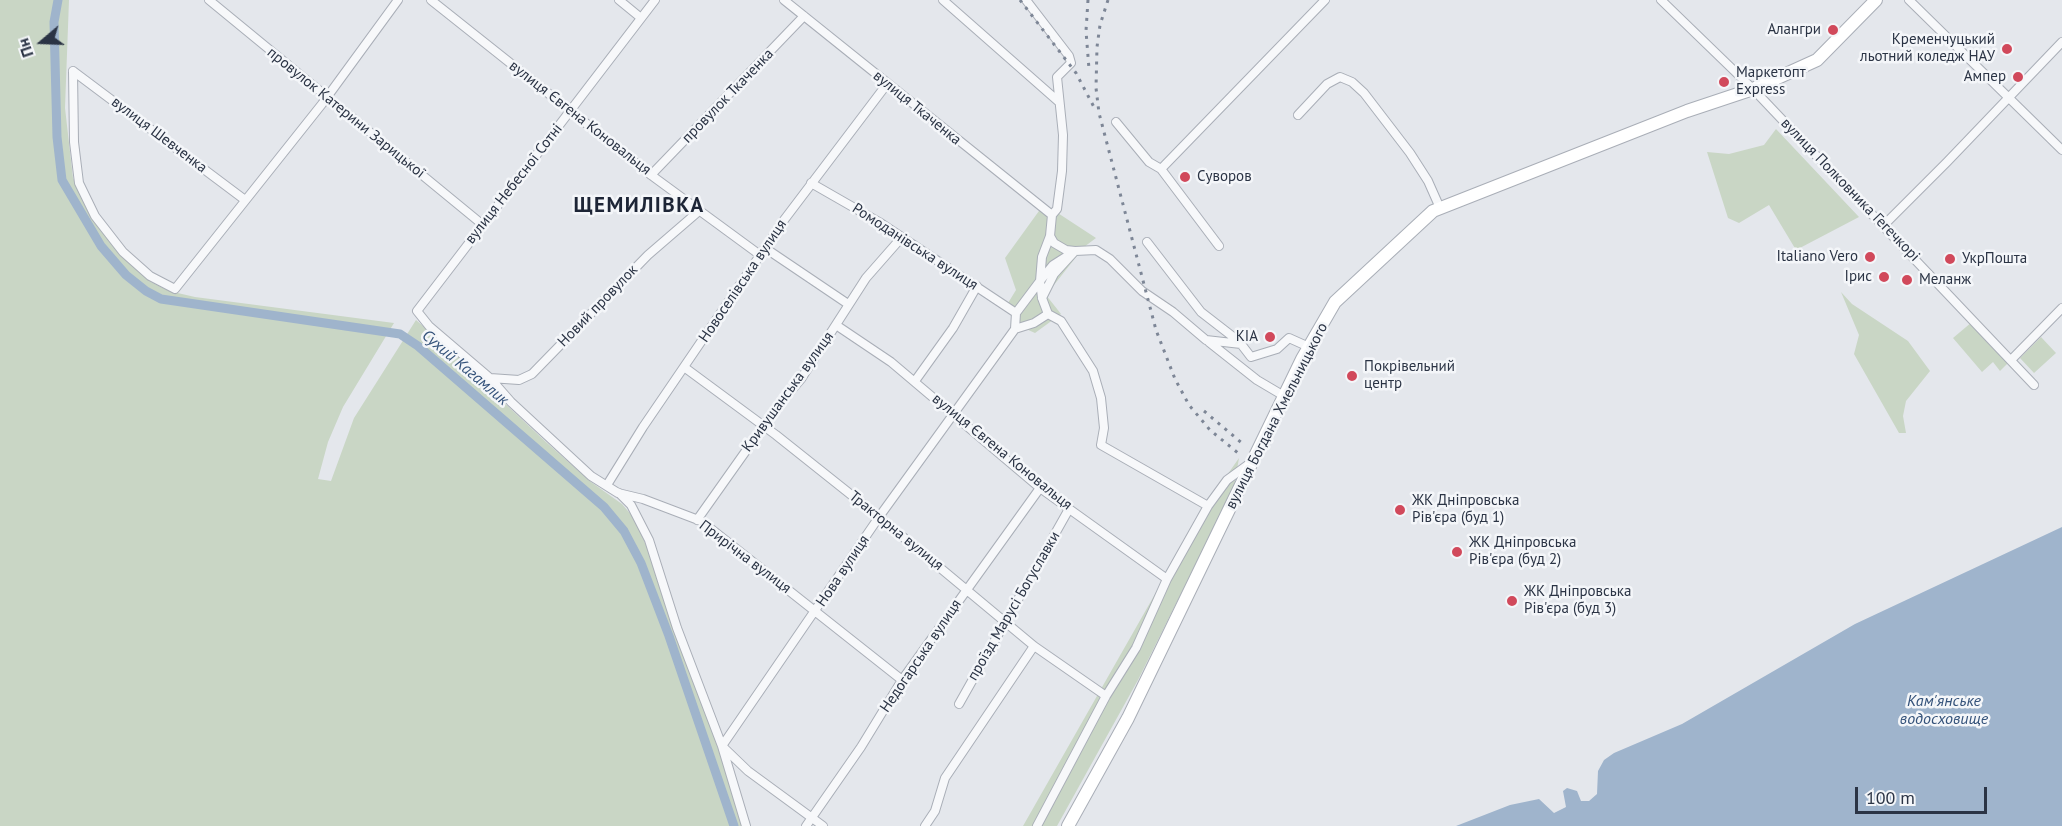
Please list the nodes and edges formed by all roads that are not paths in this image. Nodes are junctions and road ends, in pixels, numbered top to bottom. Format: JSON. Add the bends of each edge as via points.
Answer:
{"nodes":[{"id":1,"x":209,"y":0,"type":"edge"},
{"id":2,"x":398,"y":0,"type":"edge"},
{"id":3,"x":431,"y":0,"type":"edge"},
{"id":4,"x":619,"y":0,"type":"edge"},
{"id":5,"x":655,"y":0,"type":"edge"},
{"id":6,"x":784,"y":0,"type":"edge"},
{"id":7,"x":943,"y":0,"type":"edge"},
{"id":8,"x":1026,"y":0,"type":"edge"},
{"id":9,"x":1325,"y":0,"type":"edge"},
{"id":10,"x":1660,"y":0,"type":"edge"},
{"id":11,"x":1876,"y":0,"type":"edge"},
{"id":12,"x":1909,"y":0,"type":"edge"},
{"id":13,"x":804,"y":16,"type":"junction"},
{"id":14,"x":641,"y":18,"type":"junction"},
{"id":15,"x":2062,"y":42,"type":"edge"},
{"id":16,"x":887,"y":84,"type":"junction"},
{"id":17,"x":1753,"y":89,"type":"junction"},
{"id":18,"x":327,"y":97,"type":"junction"},
{"id":19,"x":2008,"y":98,"type":"junction"},
{"id":20,"x":1059,"y":102,"type":"junction"},
{"id":21,"x":570,"y":111,"type":"junction"},
{"id":22,"x":1298,"y":115,"type":"dead end"},
{"id":23,"x":1116,"y":122,"type":"dead end"},
{"id":24,"x":2062,"y":150,"type":"edge"},
{"id":25,"x":1161,"y":170,"type":"junction"},
{"id":26,"x":651,"y":175,"type":"junction"},
{"id":27,"x":811,"y":183,"type":"junction"},
{"id":28,"x":245,"y":200,"type":"junction"},
{"id":29,"x":1440,"y":208,"type":"junction"},
{"id":30,"x":699,"y":211,"type":"junction"},
{"id":31,"x":1052,"y":214,"type":"junction"},
{"id":32,"x":483,"y":225,"type":"junction"},
{"id":33,"x":1884,"y":225,"type":"junction"},
{"id":34,"x":1050,"y":236,"type":"junction"},
{"id":35,"x":902,"y":237,"type":"junction"},
{"id":36,"x":1147,"y":242,"type":"dead end"},
{"id":37,"x":1219,"y":246,"type":"dead end"},
{"id":38,"x":763,"y":251,"type":"junction"},
{"id":39,"x":1075,"y":251,"type":"junction"},
{"id":40,"x":1040,"y":281,"type":"junction"},
{"id":41,"x":977,"y":286,"type":"junction"},
{"id":42,"x":1042,"y":298,"type":"junction"},
{"id":43,"x":848,"y":304,"type":"junction"},
{"id":44,"x":2062,"y":308,"type":"edge"},
{"id":45,"x":417,"y":311,"type":"joint"},
{"id":46,"x":1016,"y":313,"type":"junction"},
{"id":47,"x":1048,"y":314,"type":"junction"},
{"id":48,"x":836,"y":325,"type":"junction"},
{"id":49,"x":1015,"y":329,"type":"junction"},
{"id":50,"x":1206,"y":340,"type":"junction"},
{"id":51,"x":1241,"y":344,"type":"junction"},
{"id":52,"x":1309,"y":347,"type":"junction"},
{"id":53,"x":1251,"y":357,"type":"junction"},
{"id":54,"x":2011,"y":360,"type":"junction"},
{"id":55,"x":1233,"y":361,"type":"junction"},
{"id":56,"x":684,"y":367,"type":"junction"},
{"id":57,"x":490,"y":378,"type":"junction"},
{"id":58,"x":915,"y":381,"type":"junction"},
{"id":59,"x":2034,"y":385,"type":"dead end"},
{"id":60,"x":1284,"y":396,"type":"junction"},
{"id":61,"x":953,"y":413,"type":"junction"},
{"id":62,"x":764,"y":426,"type":"junction"},
{"id":63,"x":1252,"y":462,"type":"junction"},
{"id":64,"x":607,"y":485,"type":"junction"},
{"id":65,"x":1040,"y":488,"type":"junction"},
{"id":66,"x":618,"y":493,"type":"junction"},
{"id":67,"x":1208,"y":506,"type":"junction"},
{"id":68,"x":1070,"y":509,"type":"junction"},
{"id":69,"x":879,"y":517,"type":"junction"},
{"id":70,"x":698,"y":520,"type":"junction"},
{"id":71,"x":1167,"y":579,"type":"junction"},
{"id":72,"x":967,"y":589,"type":"junction"},
{"id":73,"x":816,"y":612,"type":"junction"},
{"id":74,"x":1004,"y":621,"type":"junction"},
{"id":75,"x":1034,"y":646,"type":"junction"},
{"id":76,"x":903,"y":680,"type":"junction"},
{"id":77,"x":1106,"y":696,"type":"junction"},
{"id":78,"x":959,"y":704,"type":"dead end"},
{"id":79,"x":722,"y":746,"type":"junction"},
{"id":80,"x":811,"y":818,"type":"junction"},
{"id":81,"x":746,"y":826,"type":"edge"},
{"id":82,"x":806,"y":826,"type":"edge"},
{"id":83,"x":823,"y":826,"type":"edge"},
{"id":84,"x":925,"y":826,"type":"edge"},
{"id":85,"x":1037,"y":826,"type":"edge"},
{"id":86,"x":1068,"y":826,"type":"edge"}],
"edges":[{"from":1,"to":18,"type":"street","name":"провулок Катерини Зарицької"},
{"from":2,"to":18,"type":"street"},
{"from":3,"to":21,"type":"street","name":"вулиця Євгена Коновальця"},
{"from":4,"to":14,"type":"street"},
{"from":5,"to":14,"type":"street","name":"вулиця Небесної Сотні"},
{"from":6,"to":13,"type":"street","name":"вулиця Ткаченка"},
{"from":7,"to":20,"type":"street"},
{"from":8,"to":20,"type":"street","via":[[1069,56],[1071,63],[1057,77]]},
{"from":9,"to":25,"type":"street"},
{"from":10,"to":17,"type":"street","name":"вулиця Полковника Гегечкорі"},
{"from":11,"to":17,"type":"main road","name":"вулиця Богдана Хмельницького","via":[[1817,60]]},
{"from":12,"to":19,"type":"street"},
{"from":13,"to":16,"type":"street","name":"вулиця Ткаченка"},
{"from":13,"to":26,"type":"street","name":"провулок Ткаченка"},
{"from":14,"to":21,"type":"street","name":"вулиця Небесної Сотні"},
{"from":15,"to":19,"type":"street"},
{"from":16,"to":27,"type":"street","name":"Новоселівська вулиця"},
{"from":16,"to":31,"type":"street","name":"вулиця Ткаченка"},
{"from":17,"to":29,"type":"main road","name":"вулиця Богдана Хмельницького"},
{"from":17,"to":33,"type":"street","name":"вулиця Полковника Гегечкорі"},
{"from":18,"to":28,"type":"street"},
{"from":18,"to":32,"type":"street","name":"провулок Катерини Зарицької"},
{"from":19,"to":24,"type":"street"},
{"from":19,"to":33,"type":"street"},
{"from":20,"to":31,"type":"street","via":[[1062,171],[1057,209]]},
{"from":21,"to":26,"type":"street","name":"вулиця Євгена Коновальця"},
{"from":21,"to":32,"type":"street","name":"вулиця Небесної Сотні"},
{"from":22,"to":29,"type":"street","via":[[1327,84],[1341,77],[1352,82],[1410,153]]},
{"from":23,"to":25,"type":"street","via":[[1149,162]]},
{"from":25,"to":37,"type":"street"},
{"from":26,"to":30,"type":"street","name":"вулиця Євгена Коновальця"},
{"from":27,"to":35,"type":"street","name":"Ромоданівська вулиця"},
{"from":27,"to":38,"type":"street","name":"Новоселівська вулиця"},
{"from":28,"to":28,"type":"street","name":"вулиця Шевченка","via":[[73,71],[79,183],[95,216],[123,252],[150,276],[175,290]]},
{"from":29,"to":52,"type":"main road","name":"вулиця Богдана Хмельницького","via":[[1335,302]]},
{"from":30,"to":38,"type":"street","name":"вулиця Євгена Коновальця"},
{"from":30,"to":57,"type":"street","name":"Новий провулок","via":[[648,255],[532,374],[519,380]]},
{"from":31,"to":34,"type":"street"},
{"from":32,"to":45,"type":"street","name":"вулиця Небесної Сотні"},
{"from":33,"to":54,"type":"street","name":"вулиця Полковника Гегечкорі"},
{"from":34,"to":39,"type":"street","via":[[1059,247]]},
{"from":34,"to":40,"type":"street","via":[[1042,257]]},
{"from":35,"to":41,"type":"street","name":"Ромоданівська вулиця"},
{"from":35,"to":43,"type":"street","name":"Кривушанська вулиця"},
{"from":36,"to":51,"type":"street","via":[[1201,312]]},
{"from":38,"to":43,"type":"street","name":"вулиця Євгена Коновальця"},
{"from":38,"to":56,"type":"street","name":"Новоселівська вулиця"},
{"from":39,"to":40,"type":"street","via":[[1053,265]]},
{"from":39,"to":42,"type":"street","via":[[1054,274]]},
{"from":39,"to":50,"type":"street","via":[[1096,250],[1110,259],[1142,291]]},
{"from":40,"to":42,"type":"street"},
{"from":40,"to":46,"type":"street"},
{"from":41,"to":46,"type":"street","name":"Ромоданівська вулиця"},
{"from":41,"to":58,"type":"street"},
{"from":42,"to":47,"type":"street"},
{"from":43,"to":48,"type":"street","name":"Кривушанська вулиця"},
{"from":44,"to":54,"type":"street"},
{"from":45,"to":57,"type":"street","name":"Прирічна вулиця"},
{"from":46,"to":49,"type":"street"},
{"from":47,"to":49,"type":"street"},
{"from":47,"to":67,"type":"street","via":[[1061,321],[1093,371],[1101,398],[1101,445]]},
{"from":48,"to":58,"type":"street","name":"вулиця Євгена Коновальця"},
{"from":48,"to":62,"type":"street","name":"Кривушанська вулиця"},
{"from":49,"to":61,"type":"street","name":"Нова вулиця"},
{"from":50,"to":51,"type":"street"},
{"from":50,"to":55,"type":"street"},
{"from":51,"to":53,"type":"street"},
{"from":52,"to":53,"type":"street","via":[[1289,338],[1277,350]]},
{"from":52,"to":60,"type":"main road","name":"вулиця Богдана Хмельницького"},
{"from":53,"to":55,"type":"street"},
{"from":54,"to":59,"type":"street","name":"вулиця Полковника Гегечкорі"},
{"from":55,"to":60,"type":"street"},
{"from":56,"to":62,"type":"street","name":"Тракторна вулиця"},
{"from":56,"to":64,"type":"street","name":"Новоселівська вулиця"},
{"from":57,"to":64,"type":"street","name":"Прирічна вулиця","via":[[569,456]]},
{"from":58,"to":61,"type":"street","name":"вулиця Євгена Коновальця"},
{"from":60,"to":63,"type":"main road","name":"вулиця Богдана Хмельницького"},
{"from":61,"to":65,"type":"street","name":"вулиця Євгена Коновальця"},
{"from":61,"to":69,"type":"street","name":"Нова вулиця"},
{"from":62,"to":69,"type":"street","name":"Тракторна вулиця"},
{"from":62,"to":70,"type":"street","name":"Кривушанська вулиця"},
{"from":63,"to":67,"type":"street","via":[[1227,480]]},
{"from":63,"to":86,"type":"main road","name":"вулиця Богдана Хмельницького","via":[[1128,718]]},
{"from":64,"to":66,"type":"street","name":"Прирічна вулиця"},
{"from":65,"to":68,"type":"street","name":"вулиця Євгена Коновальця"},
{"from":65,"to":72,"type":"street","name":"Недогарська вулиця"},
{"from":66,"to":70,"type":"street","name":"Прирічна вулиця"},
{"from":66,"to":79,"type":"street","via":[[631,505],[649,540],[677,628]]},
{"from":67,"to":71,"type":"street"},
{"from":68,"to":71,"type":"street","name":"вулиця Євгена Коновальця"},
{"from":68,"to":74,"type":"street","name":"проїзд Марусі Богуславки"},
{"from":69,"to":72,"type":"street","name":"Тракторна вулиця"},
{"from":69,"to":73,"type":"street","name":"Нова вулиця"},
{"from":70,"to":73,"type":"street","name":"Прирічна вулиця"},
{"from":71,"to":77,"type":"street","via":[[1136,648]]},
{"from":72,"to":74,"type":"street","name":"Тракторна вулиця"},
{"from":72,"to":76,"type":"street","name":"Недогарська вулиця"},
{"from":73,"to":76,"type":"street","name":"Прирічна вулиця"},
{"from":73,"to":79,"type":"street","name":"Нова вулиця"},
{"from":74,"to":75,"type":"street","name":"Тракторна вулиця"},
{"from":74,"to":78,"type":"street","name":"проїзд Марусі Богуславки"},
{"from":75,"to":77,"type":"street","name":"Тракторна вулиця"},
{"from":75,"to":84,"type":"street","via":[[945,778],[935,811]]},
{"from":76,"to":80,"type":"street","name":"Недогарська вулиця"},
{"from":77,"to":85,"type":"street"},
{"from":79,"to":80,"type":"street","via":[[748,771]]},
{"from":79,"to":81,"type":"street"},
{"from":80,"to":82,"type":"street","name":"Недогарська вулиця"},
{"from":80,"to":83,"type":"street"}]}
